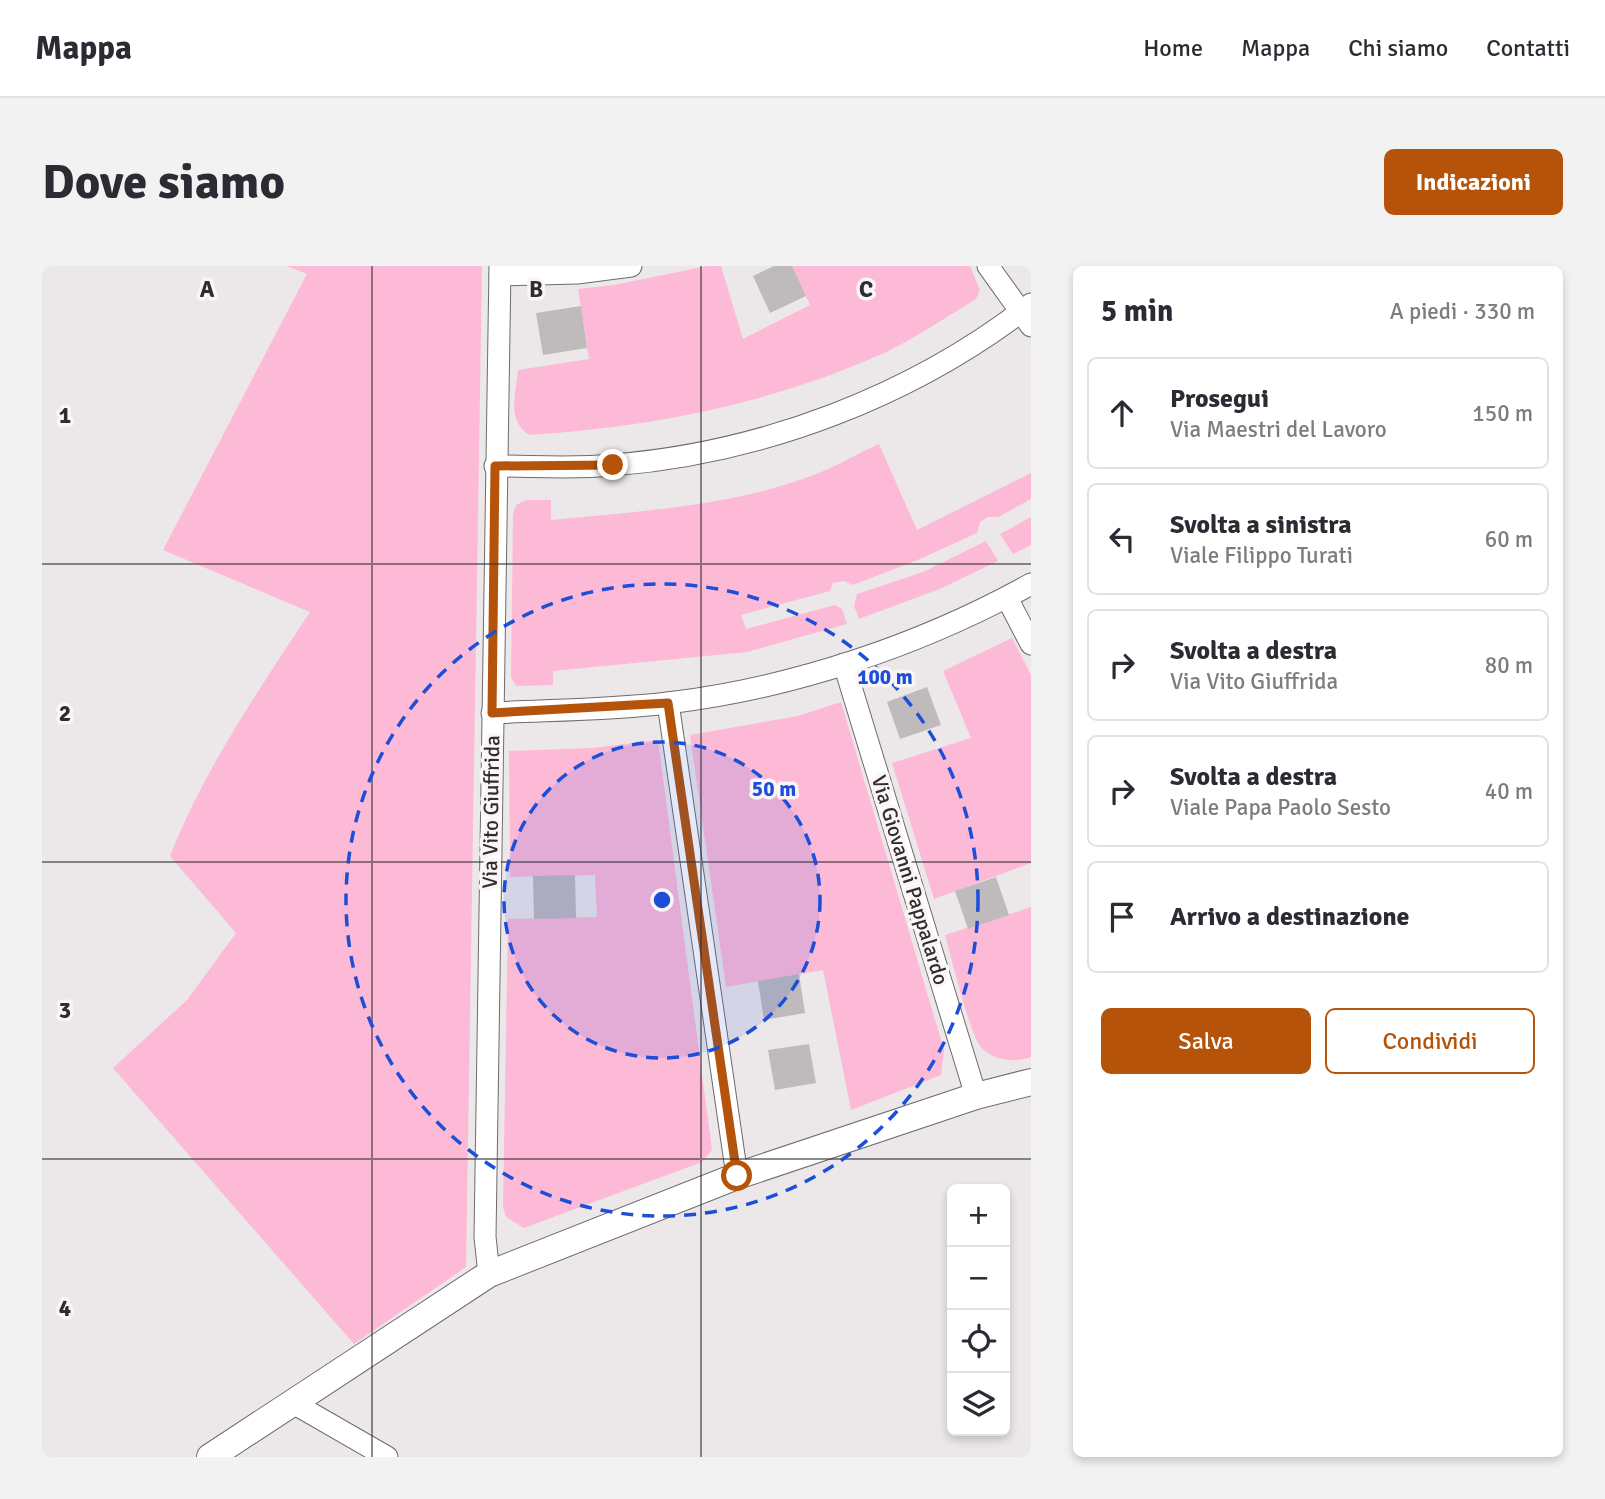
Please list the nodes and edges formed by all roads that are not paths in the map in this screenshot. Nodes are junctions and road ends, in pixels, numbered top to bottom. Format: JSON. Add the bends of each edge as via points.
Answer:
{"nodes":[{"id":1,"x":631,"y":266,"type":"edge"},
{"id":2,"x":988,"y":266,"type":"edge"},
{"id":3,"x":500,"y":270,"type":"edge"},
{"id":4,"x":1028,"y":314,"type":"edge"},
{"id":5,"x":495,"y":466,"type":"junction"},
{"id":6,"x":1031,"y":584,"type":"edge"},
{"id":7,"x":1007,"y":598,"type":"junction"},
{"id":8,"x":1031,"y":644,"type":"edge"},
{"id":9,"x":844,"y":664,"type":"junction"},
{"id":10,"x":668,"y":703,"type":"junction"},
{"id":11,"x":492,"y":713,"type":"junction"},
{"id":12,"x":1031,"y":1082,"type":"edge"},
{"id":13,"x":976,"y":1096,"type":"junction"},
{"id":14,"x":737,"y":1176,"type":"junction"},
{"id":15,"x":489,"y":1274,"type":"junction"},
{"id":16,"x":293,"y":1403,"type":"junction"},
{"id":17,"x":210,"y":1457,"type":"edge"},
{"id":18,"x":387,"y":1457,"type":"edge"}],
"edges":[{"from":1,"to":3,"type":"street","via":[[577,273]]},
{"from":2,"to":4,"type":"street"},
{"from":3,"to":5,"type":"street","name":"Via Vito Giuffrida"},
{"from":4,"to":5,"type":"street","via":[[934,371],[831,416],[735,444],[613,465]]},
{"from":5,"to":11,"type":"street","name":"Via Vito Giuffrida"},
{"from":6,"to":7,"type":"street"},
{"from":7,"to":8,"type":"street"},
{"from":7,"to":9,"type":"street","via":[[935,631]]},
{"from":9,"to":10,"type":"street"},
{"from":9,"to":13,"type":"street","name":"Via Giovanni Pappalardo"},
{"from":10,"to":11,"type":"street"},
{"from":10,"to":14,"type":"street"},
{"from":11,"to":15,"type":"street","name":"Via Vito Giuffrida","via":[[485,1237]]},
{"from":12,"to":13,"type":"main road"},
{"from":13,"to":14,"type":"main road"},
{"from":14,"to":15,"type":"main road"},
{"from":15,"to":16,"type":"main road"},
{"from":16,"to":17,"type":"main road"},
{"from":16,"to":18,"type":"street"}]}
